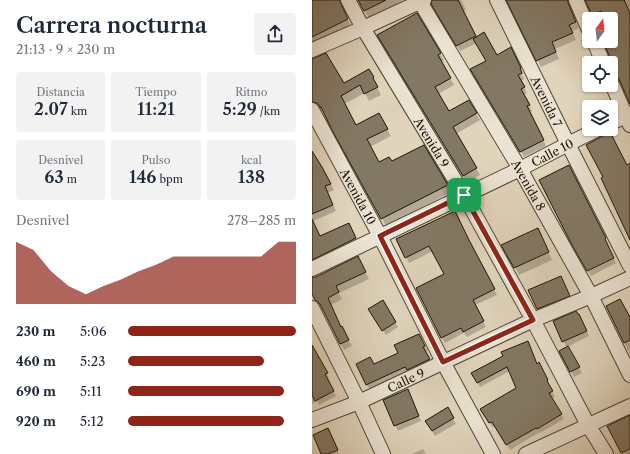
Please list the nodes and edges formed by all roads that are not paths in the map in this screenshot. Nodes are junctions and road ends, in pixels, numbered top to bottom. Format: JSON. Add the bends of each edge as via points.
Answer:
{"nodes":[{"id":1,"x":348,"y":0,"type":"edge"},
{"id":2,"x":497,"y":0,"type":"edge"},
{"id":3,"x":576,"y":0,"type":"edge"},
{"id":4,"x":421,"y":1,"type":"edge"},
{"id":5,"x":582,"y":14,"type":"edge"},
{"id":6,"x":363,"y":28,"type":"junction"},
{"id":7,"x":312,"y":50,"type":"edge"},
{"id":8,"x":616,"y":92,"type":"edge"},
{"id":9,"x":312,"y":110,"type":"edge"},
{"id":10,"x":629,"y":118,"type":"edge"},
{"id":11,"x":618,"y":121,"type":"edge"},
{"id":12,"x":584,"y":136,"type":"edge"},
{"id":13,"x":568,"y":144,"type":"junction"},
{"id":14,"x":520,"y":169,"type":"junction"},
{"id":15,"x":464,"y":195,"type":"junction"},
{"id":16,"x":380,"y":236,"type":"junction"},
{"id":17,"x":630,"y":266,"type":"edge"},
{"id":18,"x":312,"y":269,"type":"edge"},
{"id":19,"x":630,"y":278,"type":"edge"},
{"id":20,"x":591,"y":296,"type":"junction"},
{"id":21,"x":312,"y":308,"type":"edge"},
{"id":22,"x":533,"y":320,"type":"junction"},
{"id":23,"x":443,"y":362,"type":"junction"},
{"id":24,"x":630,"y":375,"type":"edge"},
{"id":25,"x":359,"y":402,"type":"junction"},
{"id":26,"x":630,"y":406,"type":"edge"},
{"id":27,"x":312,"y":420,"type":"edge"},
{"id":28,"x":588,"y":425,"type":"junction"},
{"id":29,"x":383,"y":454,"type":"edge"},
{"id":30,"x":492,"y":454,"type":"edge"},
{"id":31,"x":526,"y":454,"type":"edge"},
{"id":32,"x":606,"y":454,"type":"edge"}],
"edges":[{"from":1,"to":6,"type":"street","name":"Avenida 9"},
{"from":2,"to":13,"type":"street","name":"Avenida 7"},
{"from":3,"to":5,"type":"street"},
{"from":4,"to":6,"type":"street"},
{"from":4,"to":14,"type":"street","name":"Avenida 8"},
{"from":6,"to":7,"type":"street"},
{"from":6,"to":15,"type":"street","name":"Avenida 9"},
{"from":8,"to":10,"type":"street"},
{"from":9,"to":16,"type":"street","name":"Avenida 10"},
{"from":10,"to":11,"type":"street"},
{"from":12,"to":13,"type":"street","name":"Calle 10"},
{"from":13,"to":14,"type":"street","name":"Calle 10"},
{"from":13,"to":17,"type":"street","name":"Avenida 7"},
{"from":14,"to":15,"type":"street","name":"Calle 10"},
{"from":14,"to":20,"type":"street","name":"Avenida 8"},
{"from":15,"to":16,"type":"street","name":"Calle 10"},
{"from":15,"to":22,"type":"street","name":"Avenida 9"},
{"from":16,"to":18,"type":"street","name":"Calle 10"},
{"from":16,"to":23,"type":"street","name":"Avenida 10"},
{"from":19,"to":20,"type":"street","name":"Calle 9"},
{"from":20,"to":22,"type":"street","name":"Calle 9"},
{"from":20,"to":24,"type":"street","name":"Avenida 8"},
{"from":21,"to":25,"type":"street"},
{"from":22,"to":23,"type":"street","name":"Calle 9"},
{"from":22,"to":28,"type":"street","name":"Avenida 9"},
{"from":23,"to":25,"type":"street","name":"Calle 9"},
{"from":23,"to":30,"type":"street","name":"Avenida 10"},
{"from":25,"to":27,"type":"street","name":"Calle 9"},
{"from":25,"to":29,"type":"street"},
{"from":26,"to":28,"type":"street"},
{"from":28,"to":31,"type":"street"},
{"from":28,"to":32,"type":"street","name":"Avenida 9"}]}
